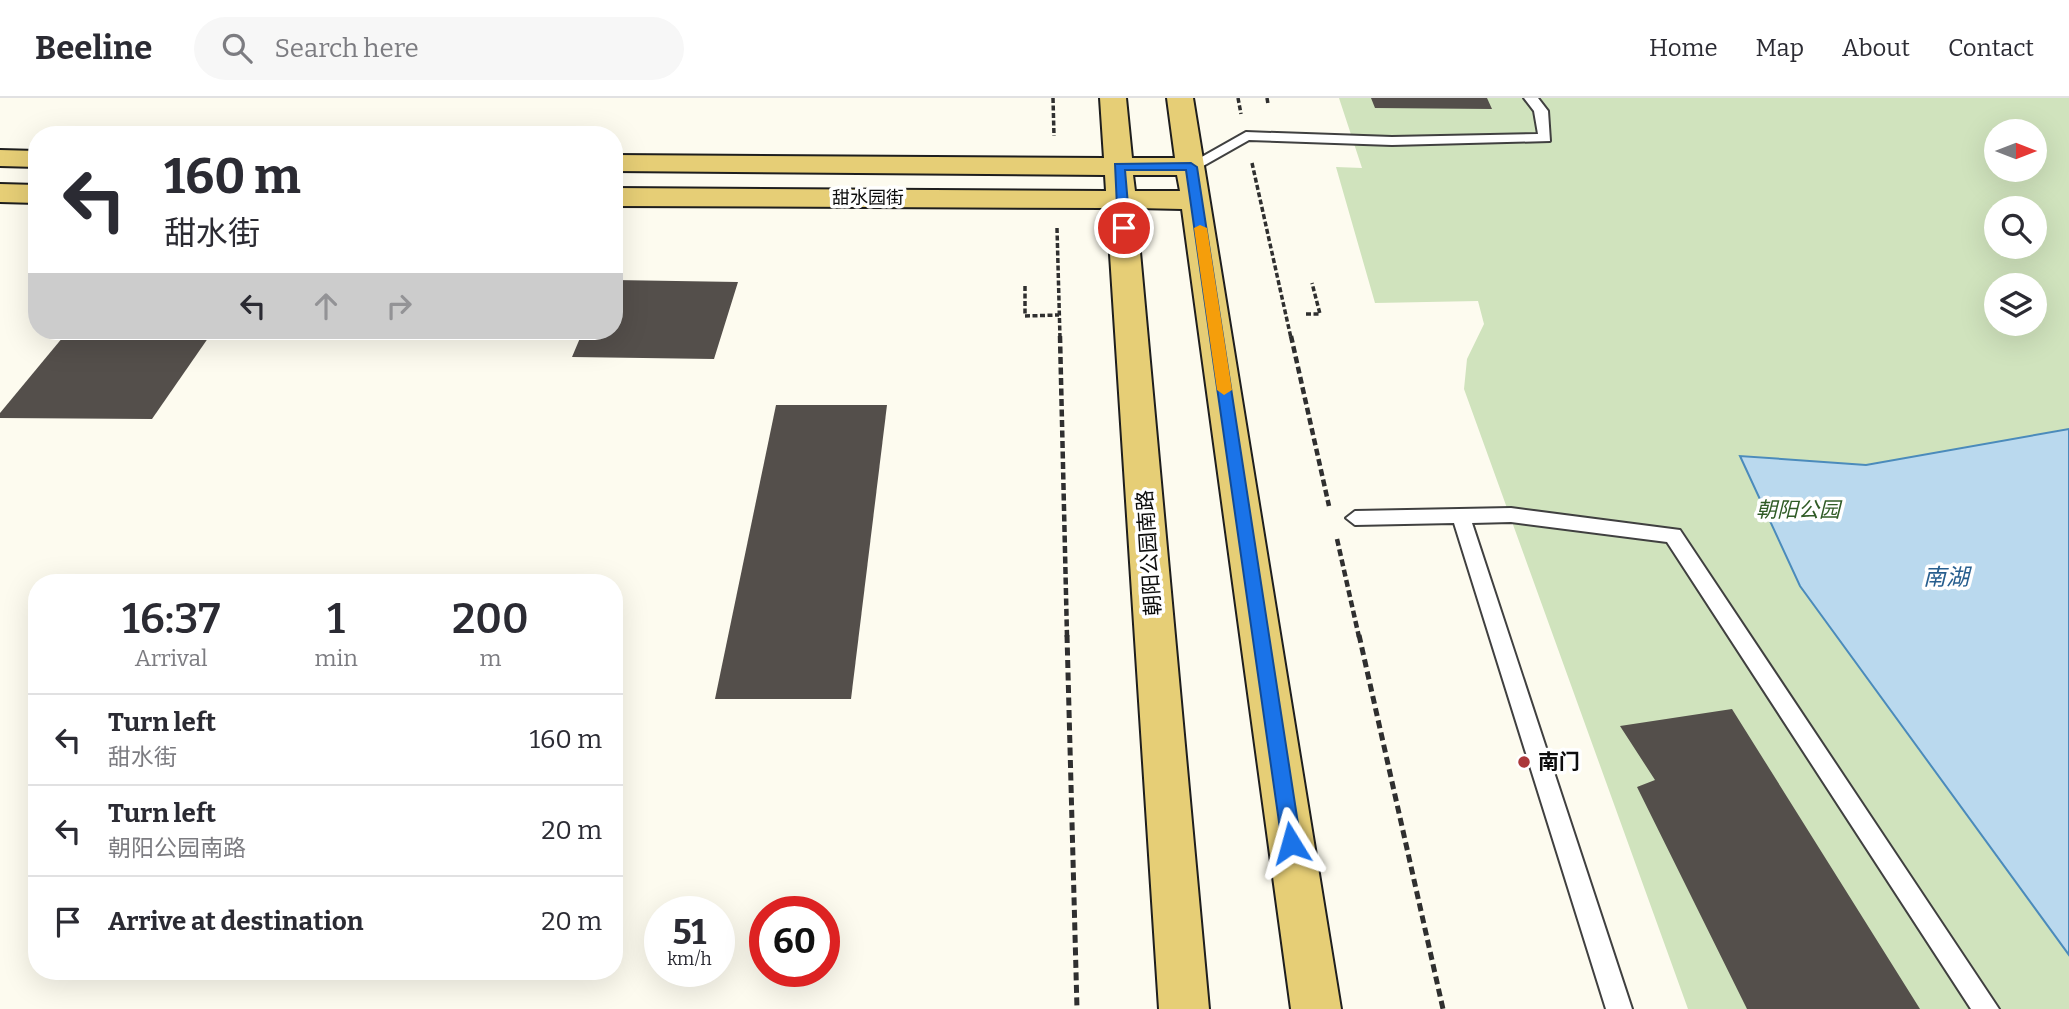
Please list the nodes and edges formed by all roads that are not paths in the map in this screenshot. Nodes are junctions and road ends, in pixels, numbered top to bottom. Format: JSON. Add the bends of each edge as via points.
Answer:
{"nodes":[{"id":1,"x":1112,"y":98,"type":"edge"},
{"id":2,"x":1180,"y":98,"type":"edge"},
{"id":3,"x":1531,"y":98,"type":"edge"},
{"id":4,"x":0,"y":158,"type":"edge"},
{"id":5,"x":28,"y":159,"type":"edge"},
{"id":6,"x":623,"y":163,"type":"edge"},
{"id":7,"x":1120,"y":183,"type":"junction"},
{"id":8,"x":1194,"y":183,"type":"junction"},
{"id":9,"x":0,"y":194,"type":"edge"},
{"id":10,"x":28,"y":194,"type":"edge"},
{"id":11,"x":623,"y":197,"type":"edge"},
{"id":12,"x":1355,"y":517,"type":"dead end"},
{"id":13,"x":1461,"y":517,"type":"junction"},
{"id":14,"x":1184,"y":1009,"type":"edge"},
{"id":15,"x":1316,"y":1009,"type":"edge"},
{"id":16,"x":1619,"y":1009,"type":"edge"},
{"id":17,"x":1986,"y":1009,"type":"edge"}],
"edges":[{"from":1,"to":7,"type":"main road","name":"朝阳公园南路"},
{"from":2,"to":8,"type":"main road"},
{"from":3,"to":8,"type":"lane","via":[[1541,111],[1545,138],[1392,141],[1246,136]]},
{"from":4,"to":5,"type":"main road"},
{"from":6,"to":7,"type":"main road","name":"甜水园街","via":[[1055,166]]},
{"from":7,"to":8,"type":"main road"},
{"from":7,"to":11,"type":"main road","name":"甜水园街","via":[[1056,199]]},
{"from":7,"to":14,"type":"main road","name":"朝阳公园南路"},
{"from":8,"to":15,"type":"main road"},
{"from":9,"to":10,"type":"main road"},
{"from":12,"to":13,"type":"lane"},
{"from":13,"to":16,"type":"lane"},
{"from":13,"to":17,"type":"lane","via":[[1511,515],[1673,535]]}]}
